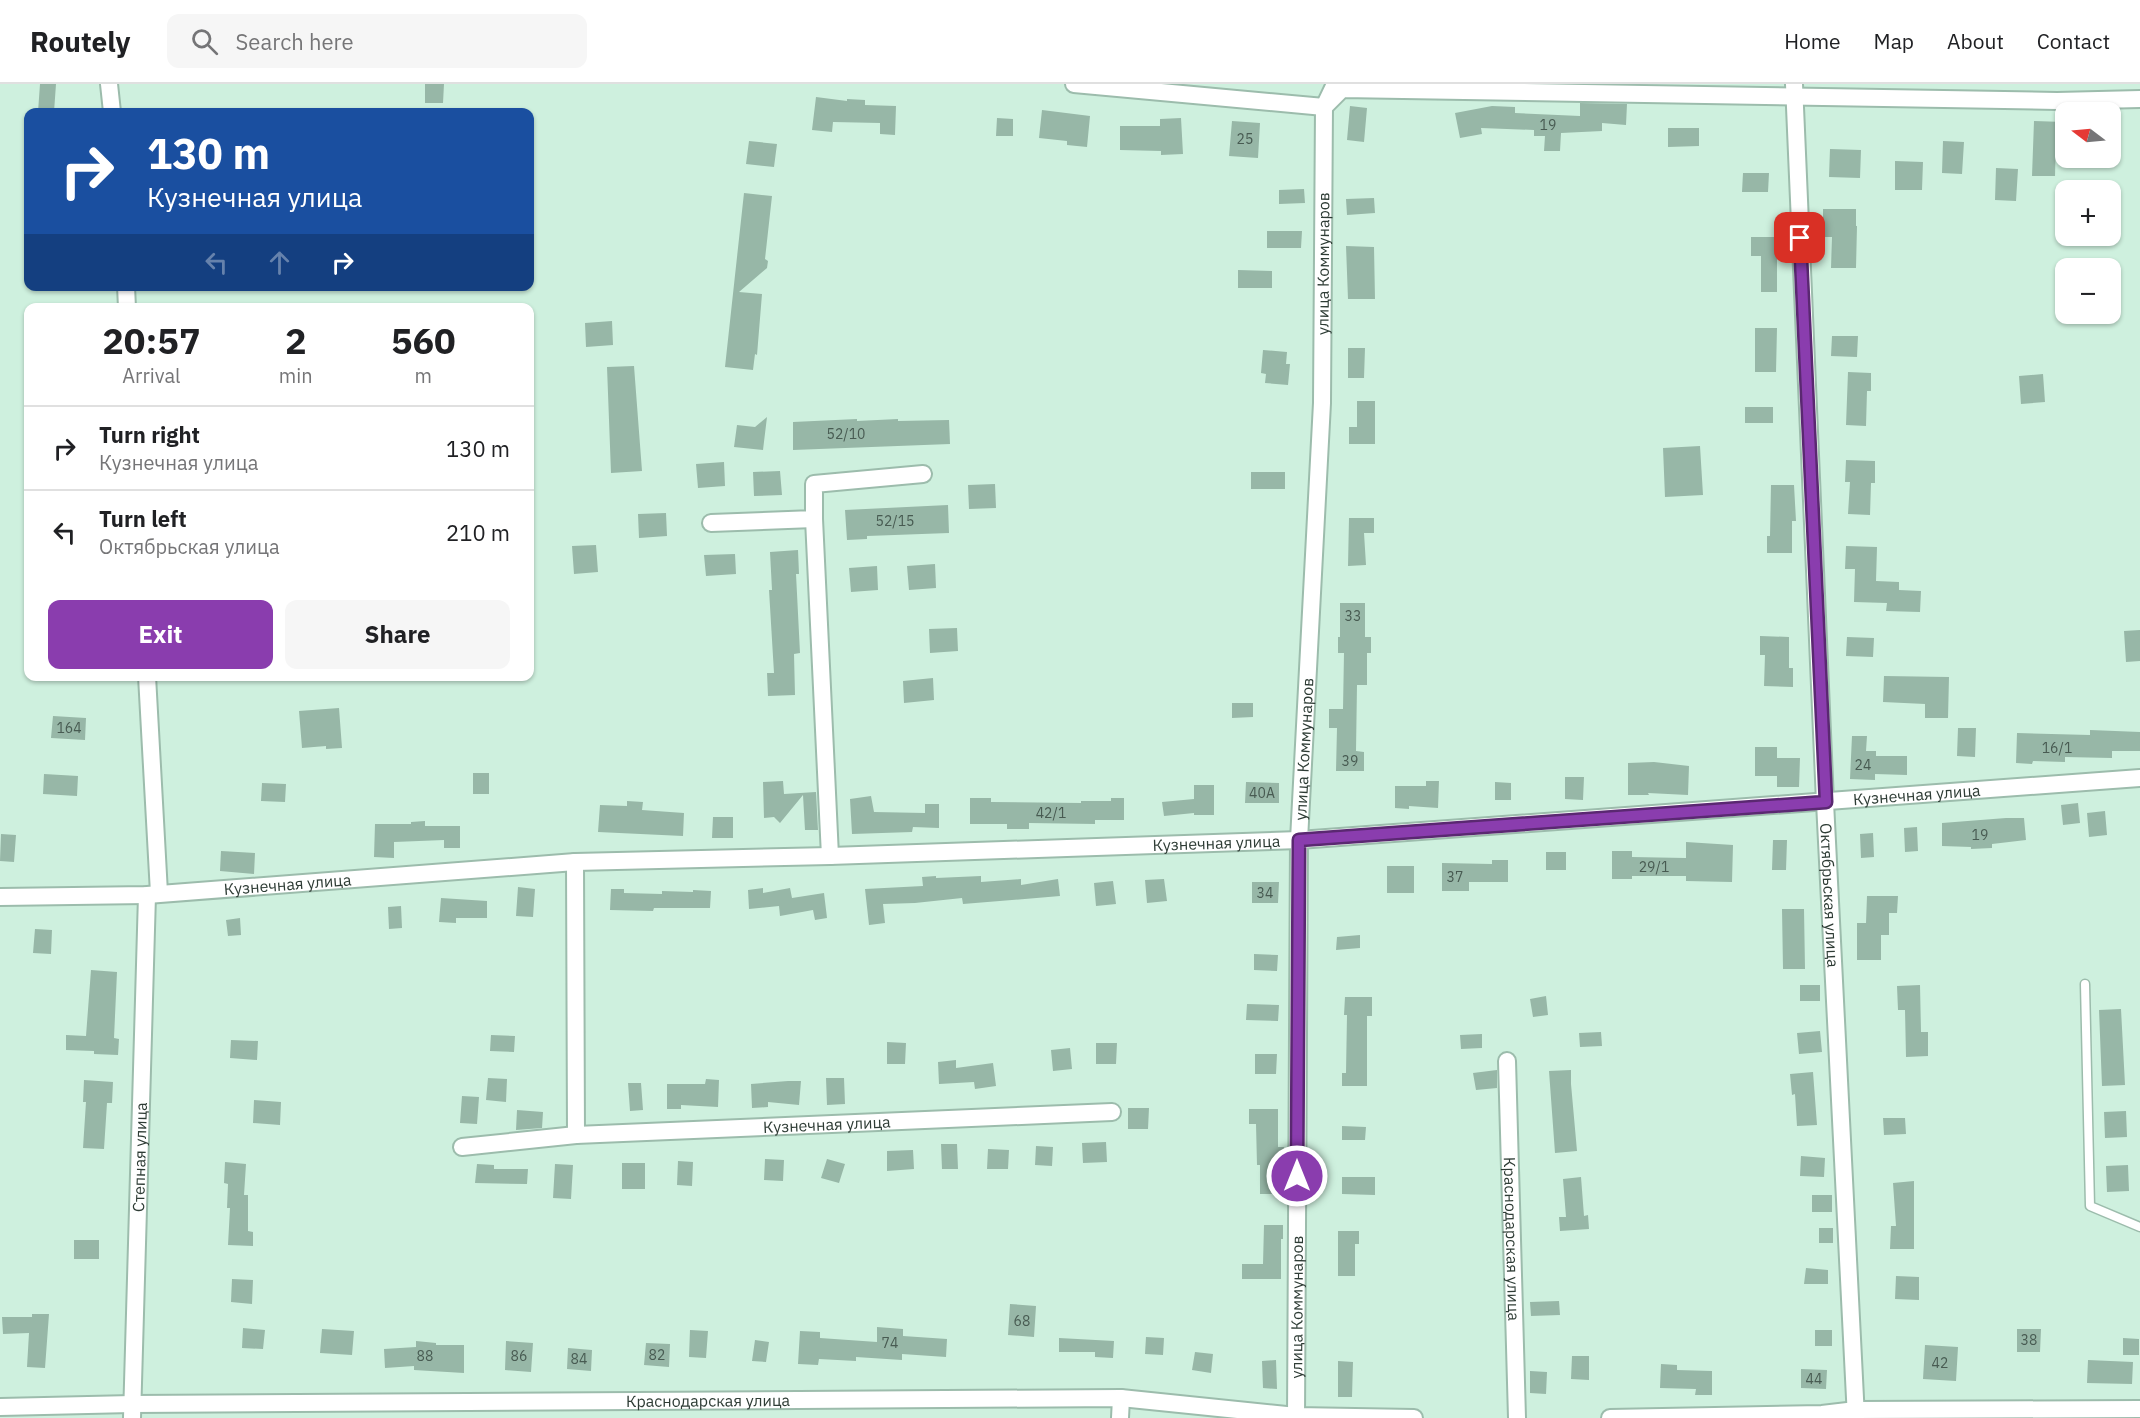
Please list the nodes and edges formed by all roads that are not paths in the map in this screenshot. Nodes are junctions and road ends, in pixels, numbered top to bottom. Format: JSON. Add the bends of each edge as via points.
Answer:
{"nodes":[{"id":1,"x":109,"y":84,"type":"edge"},
{"id":2,"x":1074,"y":84,"type":"edge"},
{"id":3,"x":1335,"y":84,"type":"edge"},
{"id":4,"x":1794,"y":91,"type":"edge"},
{"id":5,"x":2140,"y":99,"type":"edge"},
{"id":6,"x":1324,"y":107,"type":"junction"},
{"id":7,"x":112,"y":108,"type":"edge"},
{"id":8,"x":923,"y":474,"type":"dead end"},
{"id":9,"x":814,"y":519,"type":"junction"},
{"id":10,"x":711,"y":523,"type":"dead end"},
{"id":11,"x":147,"y":681,"type":"edge"},
{"id":12,"x":2140,"y":778,"type":"edge"},
{"id":13,"x":1826,"y":802,"type":"junction"},
{"id":14,"x":1299,"y":840,"type":"junction"},
{"id":15,"x":830,"y":856,"type":"junction"},
{"id":16,"x":575,"y":862,"type":"junction"},
{"id":17,"x":153,"y":894,"type":"junction"},
{"id":18,"x":0,"y":897,"type":"edge"},
{"id":19,"x":2085,"y":984,"type":"dead end"},
{"id":20,"x":1508,"y":1061,"type":"dead end"},
{"id":21,"x":1112,"y":1112,"type":"dead end"},
{"id":22,"x":576,"y":1135,"type":"junction"},
{"id":23,"x":462,"y":1147,"type":"dead end"},
{"id":24,"x":2140,"y":1227,"type":"edge"},
{"id":25,"x":1121,"y":1398,"type":"junction"},
{"id":26,"x":0,"y":1407,"type":"edge"},
{"id":27,"x":2140,"y":1409,"type":"edge"},
{"id":28,"x":132,"y":1411,"type":"edge"},
{"id":29,"x":1856,"y":1414,"type":"edge"},
{"id":30,"x":1296,"y":1417,"type":"edge"},
{"id":31,"x":1120,"y":1418,"type":"edge"},
{"id":32,"x":1414,"y":1418,"type":"edge"},
{"id":33,"x":1517,"y":1418,"type":"edge"},
{"id":34,"x":1610,"y":1418,"type":"edge"}],
"edges":[{"from":1,"to":7,"type":"street"},
{"from":2,"to":6,"type":"street"},
{"from":3,"to":6,"type":"street","name":"улица Коммунаров"},
{"from":4,"to":5,"type":"street","via":[[2057,101]]},
{"from":4,"to":6,"type":"street","via":[[1342,89]]},
{"from":4,"to":13,"type":"street","name":"Октябрьская улица"},
{"from":6,"to":14,"type":"street","name":"улица Коммунаров","via":[[1322,403]]},
{"from":8,"to":9,"type":"street","via":[[814,484]]},
{"from":9,"to":10,"type":"street"},
{"from":9,"to":15,"type":"street"},
{"from":11,"to":17,"type":"street","name":"Степная улица"},
{"from":12,"to":13,"type":"street","name":"Кузнечная улица"},
{"from":13,"to":14,"type":"street","name":"Кузнечная улица"},
{"from":13,"to":29,"type":"street","name":"Октябрьская улица"},
{"from":14,"to":15,"type":"street","name":"Кузнечная улица"},
{"from":14,"to":30,"type":"street","name":"улица Коммунаров"},
{"from":15,"to":16,"type":"street","name":"Кузнечная улица"},
{"from":16,"to":17,"type":"street","name":"Кузнечная улица"},
{"from":16,"to":22,"type":"street"},
{"from":17,"to":18,"type":"street","name":"Кузнечная улица"},
{"from":17,"to":28,"type":"street","name":"Степная улица"},
{"from":19,"to":24,"type":"lane","via":[[2090,1206]]},
{"from":20,"to":33,"type":"street","name":"Краснодарская улица"},
{"from":21,"to":22,"type":"street","name":"Кузнечная улица"},
{"from":22,"to":23,"type":"street","name":"Кузнечная улица"},
{"from":25,"to":28,"type":"street","name":"Краснодарская улица"},
{"from":25,"to":30,"type":"street","name":"Краснодарская улица"},
{"from":25,"to":31,"type":"street"},
{"from":26,"to":28,"type":"street","name":"Краснодарская улица"},
{"from":27,"to":29,"type":"street"},
{"from":29,"to":34,"type":"street"},
{"from":30,"to":32,"type":"street","name":"Краснодарская улица"}]}
